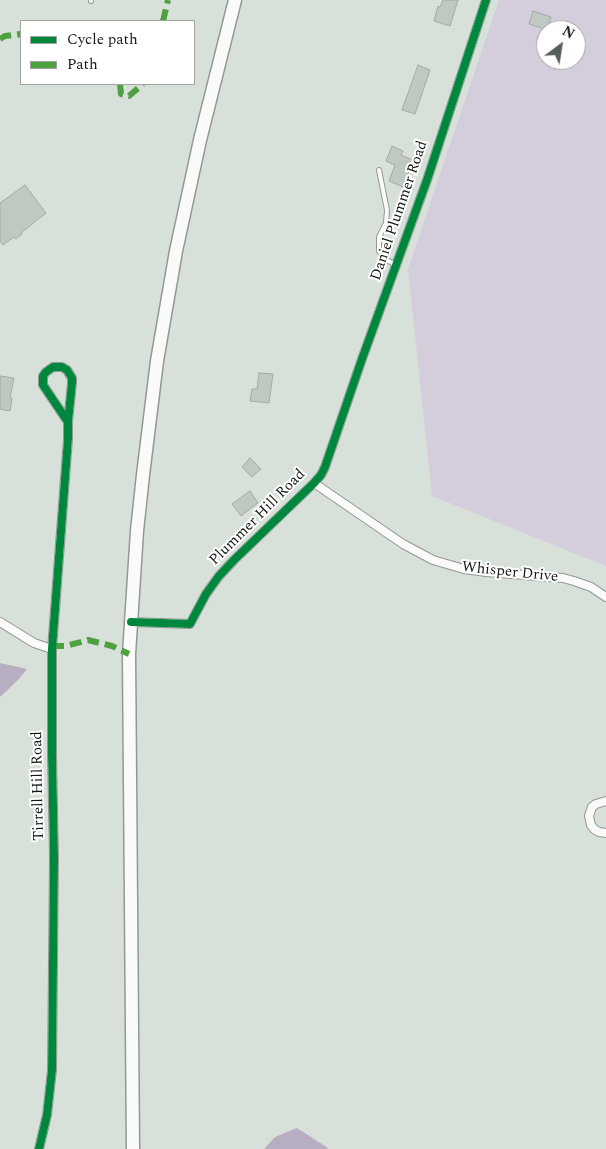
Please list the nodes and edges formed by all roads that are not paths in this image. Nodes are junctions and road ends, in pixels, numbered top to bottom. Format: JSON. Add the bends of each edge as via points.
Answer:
{"nodes":[{"id":1,"x":235,"y":0,"type":"edge"},
{"id":2,"x":486,"y":0,"type":"edge"},
{"id":3,"x":378,"y":170,"type":"dead end"},
{"id":4,"x":396,"y":265,"type":"junction"},
{"id":5,"x":68,"y":422,"type":"junction"},
{"id":6,"x":337,"y":429,"type":"joint"},
{"id":7,"x":314,"y":483,"type":"junction"},
{"id":8,"x":606,"y":597,"type":"edge"},
{"id":9,"x":0,"y":622,"type":"edge"},
{"id":10,"x":131,"y":622,"type":"junction"},
{"id":11,"x":52,"y":649,"type":"junction"},
{"id":12,"x":606,"y":802,"type":"edge"},
{"id":13,"x":606,"y":833,"type":"edge"},
{"id":14,"x":38,"y":1149,"type":"edge"},
{"id":15,"x":133,"y":1149,"type":"edge"}],
"edges":[{"from":1,"to":10,"type":"main road","via":[[176,251],[157,361],[142,476]]},
{"from":2,"to":4,"type":"street","name":"Daniel Plummer Road"},
{"from":3,"to":4,"type":"lane","via":[[387,210],[386,223],[379,237],[379,251]]},
{"from":4,"to":6,"type":"street","name":"Daniel Plummer Road"},
{"from":5,"to":5,"type":"street","name":"Tirrell Hill Road","via":[[72,378],[67,370],[53,367],[46,372],[43,386]]},
{"from":5,"to":11,"type":"street","name":"Tirrell Hill Road"},
{"from":6,"to":7,"type":"street","name":"Plummer Hill Road","via":[[325,467]]},
{"from":7,"to":8,"type":"street","name":"Whisper Drive","via":[[403,544],[439,562],[486,572],[563,578]]},
{"from":7,"to":10,"type":"street","name":"Plummer Hill Road","via":[[219,576],[190,624]]},
{"from":9,"to":11,"type":"street"},
{"from":10,"to":15,"type":"main road"},
{"from":11,"to":14,"type":"street","name":"Tirrell Hill Road","via":[[53,1036],[50,1093]]},
{"from":12,"to":13,"type":"street","via":[[596,804],[589,816],[594,829]]}]}
